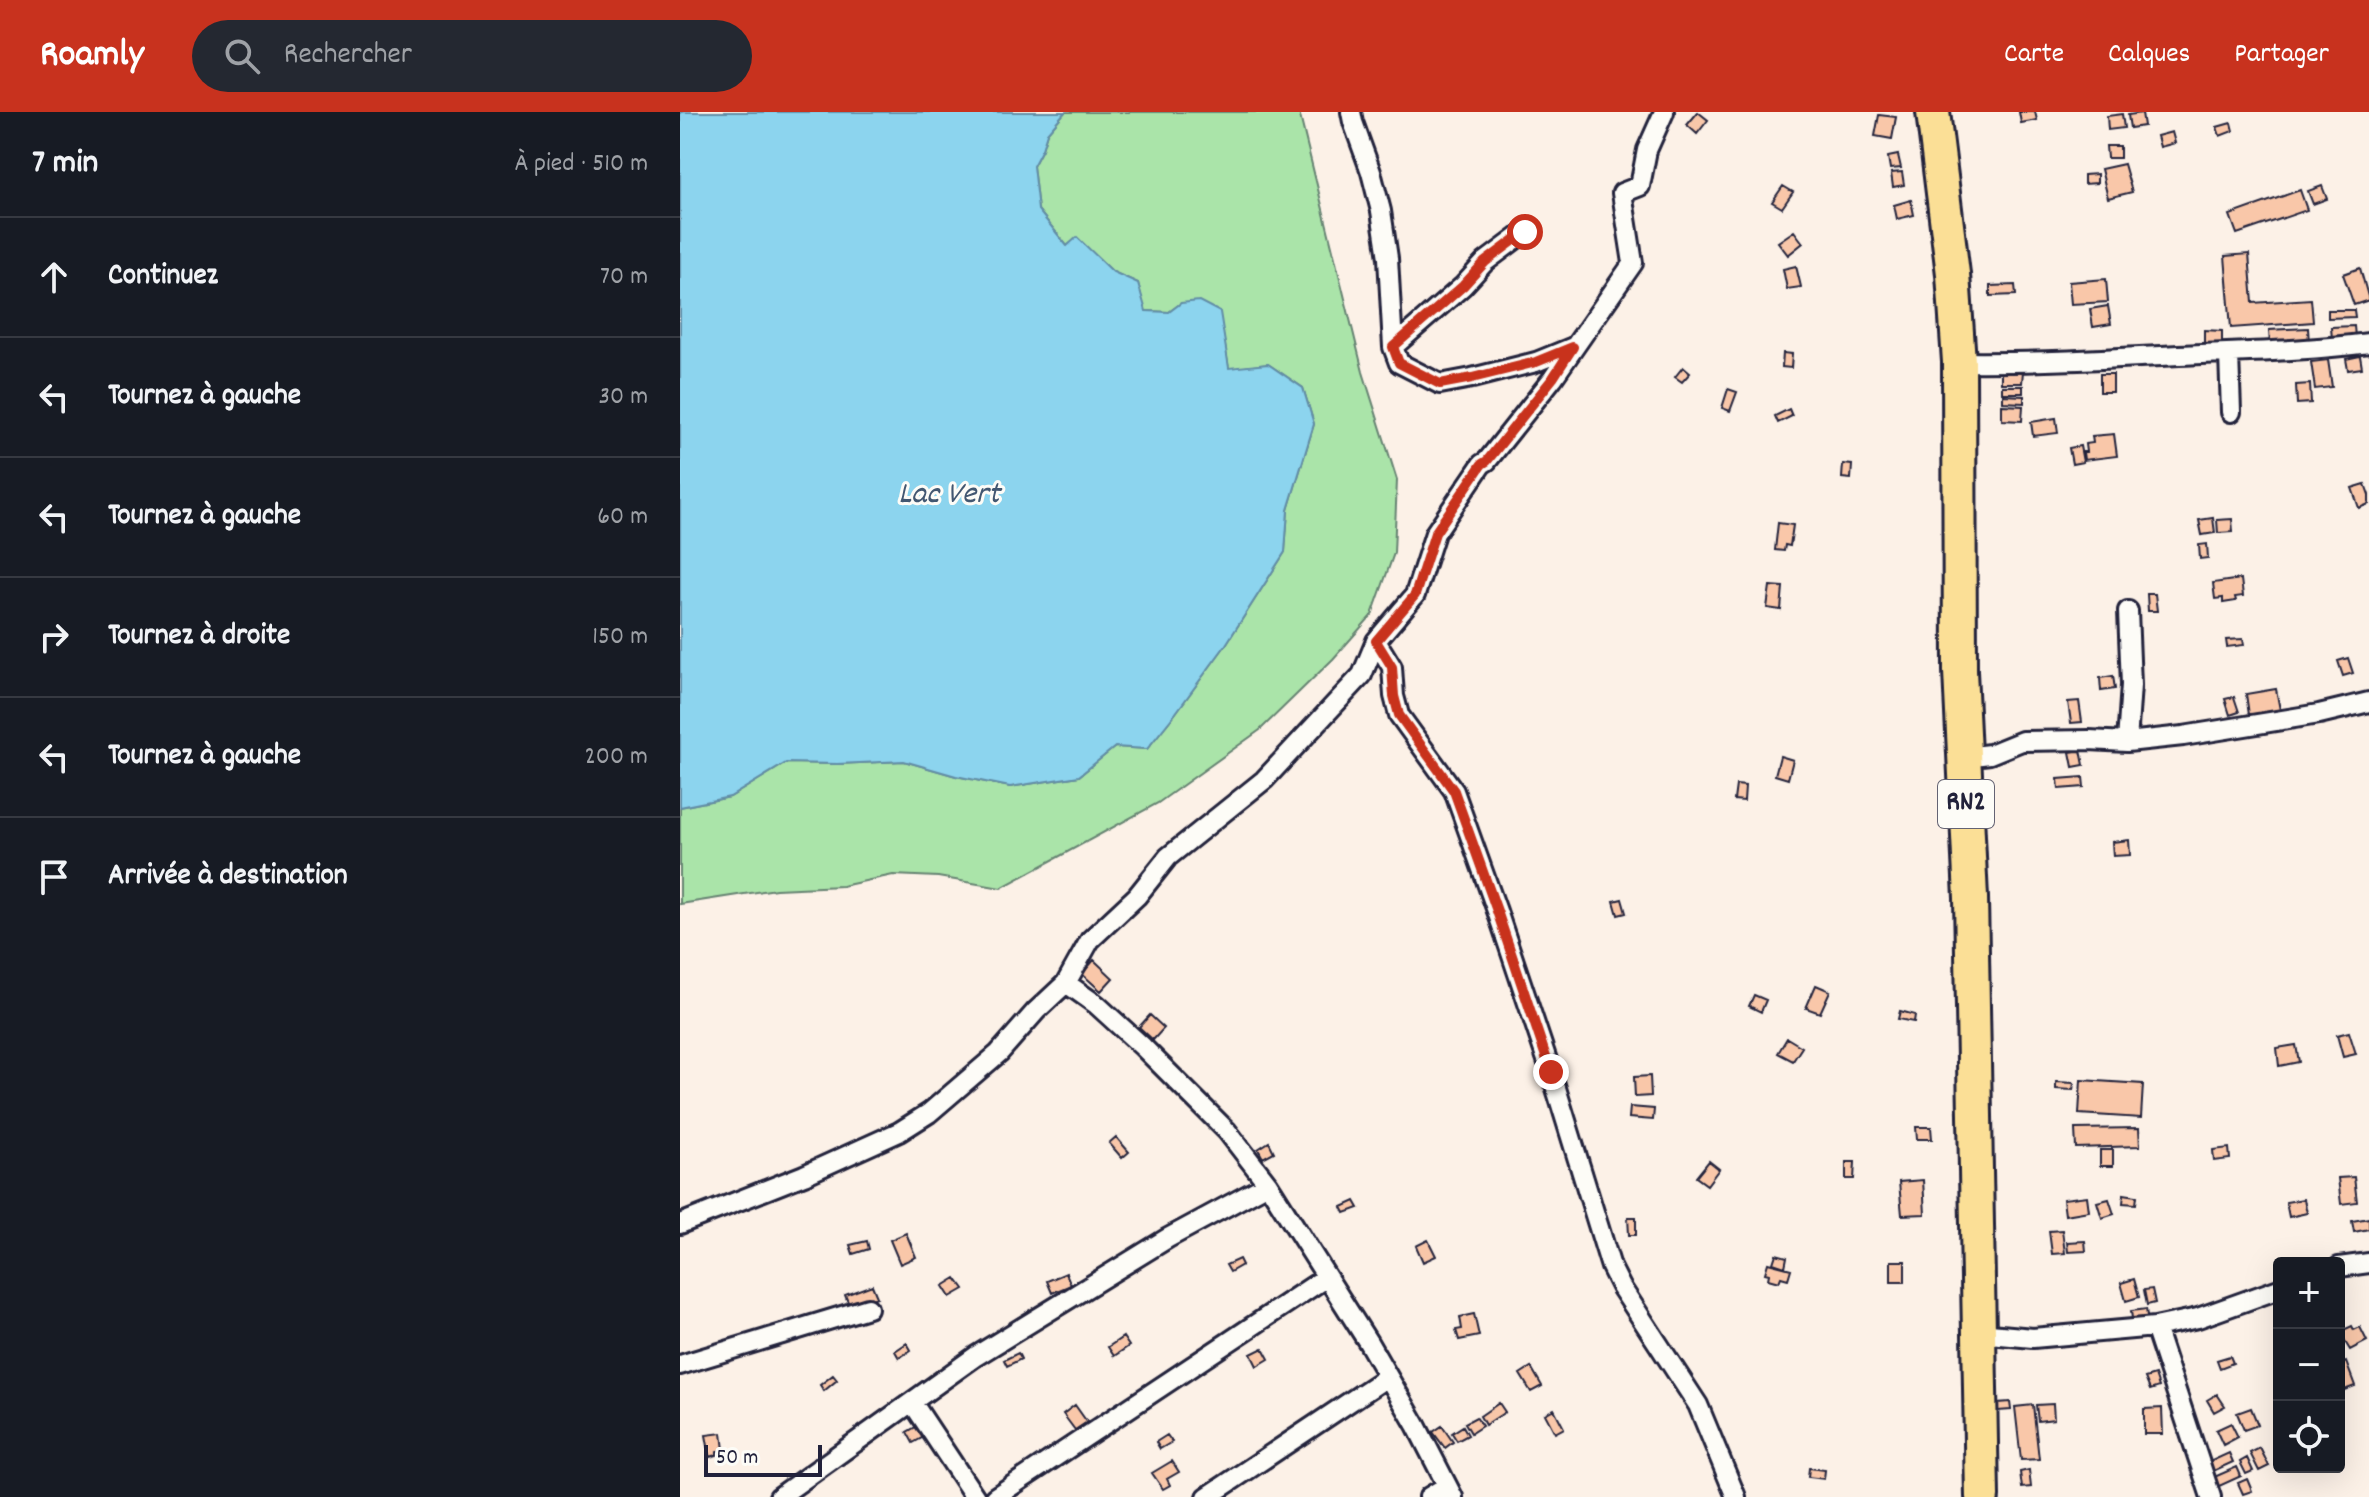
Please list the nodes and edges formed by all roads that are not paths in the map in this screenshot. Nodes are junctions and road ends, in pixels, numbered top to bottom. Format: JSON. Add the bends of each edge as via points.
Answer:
{"nodes":[{"id":1,"x":1351,"y":112,"type":"edge"},
{"id":2,"x":1664,"y":112,"type":"edge"},
{"id":3,"x":1933,"y":112,"type":"edge"},
{"id":4,"x":1525,"y":232,"type":"dead end"},
{"id":5,"x":2369,"y":343,"type":"edge"},
{"id":6,"x":1393,"y":347,"type":"junction"},
{"id":7,"x":1573,"y":347,"type":"junction"},
{"id":8,"x":2229,"y":354,"type":"junction"},
{"id":9,"x":1959,"y":362,"type":"junction"},
{"id":10,"x":2231,"y":412,"type":"dead end"},
{"id":11,"x":2128,"y":611,"type":"dead end"},
{"id":12,"x":1376,"y":641,"type":"junction"},
{"id":13,"x":2369,"y":702,"type":"edge"},
{"id":14,"x":2127,"y":742,"type":"junction"},
{"id":15,"x":1964,"y":757,"type":"junction"},
{"id":16,"x":1066,"y":983,"type":"junction"},
{"id":17,"x":1268,"y":1184,"type":"junction"},
{"id":18,"x":680,"y":1224,"type":"edge"},
{"id":19,"x":2369,"y":1263,"type":"edge"},
{"id":20,"x":2345,"y":1266,"type":"edge"},
{"id":21,"x":1325,"y":1278,"type":"junction"},
{"id":22,"x":2273,"y":1291,"type":"edge"},
{"id":23,"x":868,"y":1308,"type":"dead end"},
{"id":24,"x":2155,"y":1327,"type":"junction"},
{"id":25,"x":1979,"y":1333,"type":"junction"},
{"id":26,"x":680,"y":1365,"type":"edge"},
{"id":27,"x":1387,"y":1377,"type":"junction"},
{"id":28,"x":912,"y":1402,"type":"junction"},
{"id":29,"x":1450,"y":1492,"type":"edge"},
{"id":30,"x":779,"y":1497,"type":"edge"},
{"id":31,"x":975,"y":1497,"type":"edge"},
{"id":32,"x":995,"y":1497,"type":"edge"},
{"id":33,"x":1207,"y":1497,"type":"edge"},
{"id":34,"x":1429,"y":1497,"type":"edge"},
{"id":35,"x":1736,"y":1497,"type":"edge"},
{"id":36,"x":1982,"y":1497,"type":"edge"},
{"id":37,"x":2211,"y":1497,"type":"edge"}],
"edges":[{"from":1,"to":6,"type":"street","via":[[1383,221]]},
{"from":2,"to":7,"type":"street","via":[[1647,150],[1640,186],[1622,193],[1633,263]]},
{"from":3,"to":9,"type":"highway","number":"RN2"},
{"from":4,"to":6,"type":"street"},
{"from":5,"to":8,"type":"street"},
{"from":6,"to":7,"type":"street","via":[[1399,363],[1440,384],[1536,362]]},
{"from":7,"to":12,"type":"street","via":[[1450,510],[1435,533],[1415,595]]},
{"from":8,"to":9,"type":"street"},
{"from":8,"to":10,"type":"street"},
{"from":9,"to":15,"type":"highway","number":"RN2"},
{"from":11,"to":14,"type":"street"},
{"from":12,"to":16,"type":"street","via":[[1362,675],[1264,780],[1168,857],[1137,896],[1090,940]]},
{"from":12,"to":35,"type":"street","via":[[1392,667],[1399,715],[1454,791],[1611,1267],[1698,1405]]},
{"from":13,"to":14,"type":"street","via":[[2250,726]]},
{"from":14,"to":15,"type":"street","via":[[2022,741],[1990,754]]},
{"from":15,"to":25,"type":"highway","number":"RN2"},
{"from":16,"to":17,"type":"street","via":[[1143,1047],[1227,1131]]},
{"from":16,"to":18,"type":"street","via":[[999,1053],[899,1132]]},
{"from":17,"to":21,"type":"street"},
{"from":17,"to":28,"type":"street","via":[[1142,1254],[976,1356]]},
{"from":19,"to":20,"type":"street"},
{"from":21,"to":27,"type":"street"},
{"from":21,"to":32,"type":"street"},
{"from":22,"to":24,"type":"street"},
{"from":23,"to":26,"type":"street"},
{"from":24,"to":25,"type":"street","via":[[2033,1338]]},
{"from":24,"to":37,"type":"street"},
{"from":25,"to":36,"type":"highway","number":"RN2"},
{"from":27,"to":29,"type":"street"},
{"from":27,"to":33,"type":"street"},
{"from":28,"to":30,"type":"street"},
{"from":28,"to":31,"type":"street"},
{"from":29,"to":34,"type":"street"}]}
